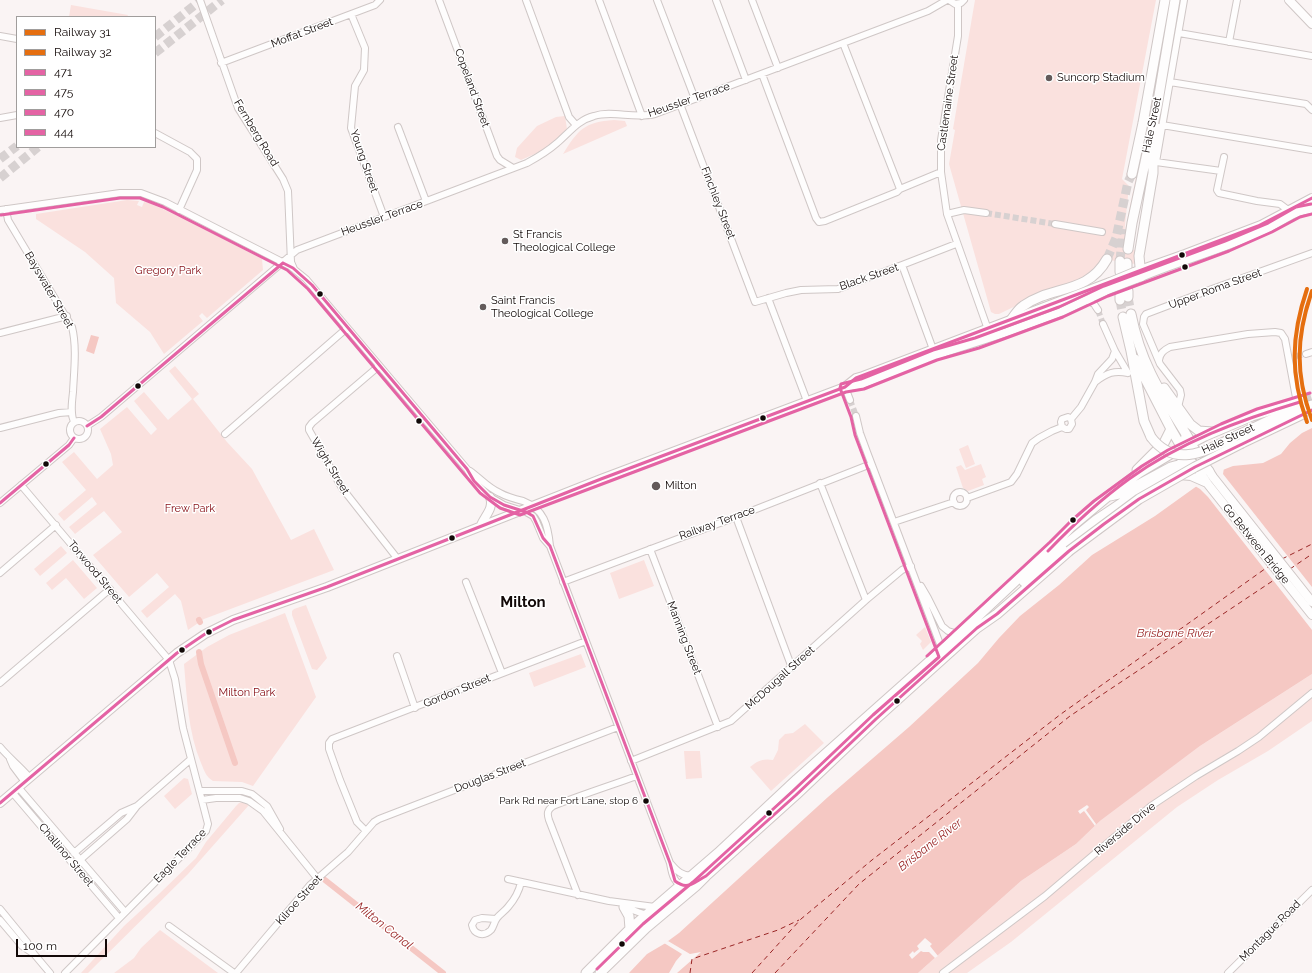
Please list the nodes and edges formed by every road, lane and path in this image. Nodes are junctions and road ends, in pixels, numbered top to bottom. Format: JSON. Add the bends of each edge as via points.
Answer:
{"nodes":[{"id":1,"x":200,"y":0,"type":"edge"},
{"id":2,"x":380,"y":0,"type":"edge"},
{"id":3,"x":439,"y":0,"type":"edge"},
{"id":4,"x":526,"y":0,"type":"edge"},
{"id":5,"x":599,"y":0,"type":"edge"},
{"id":6,"x":657,"y":0,"type":"edge"},
{"id":7,"x":716,"y":0,"type":"edge"},
{"id":8,"x":753,"y":0,"type":"edge"},
{"id":9,"x":948,"y":0,"type":"edge"},
{"id":10,"x":964,"y":0,"type":"edge"},
{"id":11,"x":1165,"y":0,"type":"edge"},
{"id":12,"x":1175,"y":0,"type":"edge"},
{"id":13,"x":1184,"y":0,"type":"edge"},
{"id":14,"x":1237,"y":0,"type":"edge"},
{"id":15,"x":1289,"y":0,"type":"edge"},
{"id":16,"x":958,"y":4,"type":"junction"},
{"id":17,"x":351,"y":14,"type":"junction"},
{"id":18,"x":1312,"y":24,"type":"edge"},
{"id":19,"x":1178,"y":33,"type":"junction"},
{"id":20,"x":0,"y":36,"type":"edge"},
{"id":21,"x":16,"y":39,"type":"edge"},
{"id":22,"x":1229,"y":42,"type":"junction"},
{"id":23,"x":843,"y":43,"type":"junction"},
{"id":24,"x":1312,"y":56,"type":"edge"},
{"id":25,"x":221,"y":63,"type":"junction"},
{"id":26,"x":778,"y":68,"type":"junction"},
{"id":27,"x":762,"y":74,"type":"junction"},
{"id":28,"x":746,"y":80,"type":"junction"},
{"id":29,"x":1170,"y":82,"type":"junction"},
{"id":30,"x":694,"y":99,"type":"junction"},
{"id":31,"x":1309,"y":102,"type":"edge"},
{"id":32,"x":680,"y":104,"type":"junction"},
{"id":33,"x":1157,"y":106,"type":"junction"},
{"id":34,"x":1312,"y":110,"type":"edge"},
{"id":35,"x":16,"y":116,"type":"edge"},
{"id":36,"x":642,"y":116,"type":"junction"},
{"id":37,"x":0,"y":118,"type":"edge"},
{"id":38,"x":576,"y":125,"type":"junction"},
{"id":39,"x":1162,"y":125,"type":"junction"},
{"id":40,"x":398,"y":127,"type":"dead end"},
{"id":41,"x":156,"y":134,"type":"edge"},
{"id":42,"x":1312,"y":150,"type":"edge"},
{"id":43,"x":1224,"y":157,"type":"dead end"},
{"id":44,"x":1156,"y":162,"type":"junction"},
{"id":45,"x":513,"y":168,"type":"junction"},
{"id":46,"x":1221,"y":171,"type":"junction"},
{"id":47,"x":941,"y":172,"type":"junction"},
{"id":48,"x":1153,"y":173,"type":"junction"},
{"id":49,"x":1132,"y":174,"type":"tunnel mouth"},
{"id":50,"x":900,"y":189,"type":"junction"},
{"id":51,"x":1312,"y":198,"type":"edge"},
{"id":52,"x":426,"y":201,"type":"junction"},
{"id":53,"x":1257,"y":201,"type":"junction"},
{"id":54,"x":3,"y":209,"type":"edge"},
{"id":55,"x":1312,"y":209,"type":"edge"},
{"id":56,"x":179,"y":210,"type":"junction"},
{"id":57,"x":1288,"y":210,"type":"junction"},
{"id":58,"x":986,"y":213,"type":"tunnel mouth"},
{"id":59,"x":947,"y":214,"type":"junction"},
{"id":60,"x":1280,"y":214,"type":"junction"},
{"id":61,"x":384,"y":217,"type":"junction"},
{"id":62,"x":1055,"y":224,"type":"tunnel mouth"},
{"id":63,"x":1102,"y":232,"type":"dead end"},
{"id":64,"x":956,"y":244,"type":"junction"},
{"id":65,"x":1128,"y":249,"type":"dead end"},
{"id":66,"x":1312,"y":253,"type":"edge"},
{"id":67,"x":292,"y":255,"type":"junction"},
{"id":68,"x":1107,"y":259,"type":"tunnel mouth"},
{"id":69,"x":283,"y":262,"type":"junction"},
{"id":70,"x":902,"y":265,"type":"junction"},
{"id":71,"x":294,"y":269,"type":"junction"},
{"id":72,"x":1131,"y":271,"type":"junction"},
{"id":73,"x":1110,"y":285,"type":"junction"},
{"id":74,"x":768,"y":298,"type":"junction"},
{"id":75,"x":1087,"y":300,"type":"junction"},
{"id":76,"x":755,"y":302,"type":"joint"},
{"id":77,"x":1098,"y":310,"type":"tunnel mouth"},
{"id":78,"x":67,"y":316,"type":"junction"},
{"id":79,"x":1011,"y":320,"type":"junction"},
{"id":80,"x":1103,"y":324,"type":"tunnel mouth"},
{"id":81,"x":347,"y":328,"type":"junction"},
{"id":82,"x":988,"y":328,"type":"junction"},
{"id":83,"x":0,"y":333,"type":"edge"},
{"id":84,"x":991,"y":338,"type":"junction"},
{"id":85,"x":1151,"y":342,"type":"junction"},
{"id":86,"x":1115,"y":351,"type":"junction"},
{"id":87,"x":1131,"y":351,"type":"junction"},
{"id":88,"x":934,"y":352,"type":"junction"},
{"id":89,"x":1162,"y":352,"type":"junction"},
{"id":90,"x":1296,"y":356,"type":"tunnel mouth"},
{"id":91,"x":1289,"y":357,"type":"junction"},
{"id":92,"x":1159,"y":360,"type":"junction"},
{"id":93,"x":1146,"y":365,"type":"junction"},
{"id":94,"x":379,"y":366,"type":"junction"},
{"id":95,"x":1128,"y":373,"type":"junction"},
{"id":96,"x":1095,"y":382,"type":"junction"},
{"id":97,"x":845,"y":387,"type":"junction"},
{"id":98,"x":850,"y":400,"type":"tunnel mouth"},
{"id":99,"x":807,"y":401,"type":"junction"},
{"id":100,"x":1300,"y":402,"type":"joint"},
{"id":101,"x":1140,"y":403,"type":"junction"},
{"id":102,"x":1312,"y":405,"type":"tunnel mouth"},
{"id":103,"x":1178,"y":407,"type":"junction"},
{"id":104,"x":1312,"y":410,"type":"edge"},
{"id":105,"x":72,"y":412,"type":"junction"},
{"id":106,"x":856,"y":416,"type":"tunnel mouth"},
{"id":107,"x":74,"y":422,"type":"junction"},
{"id":108,"x":86,"y":426,"type":"junction"},
{"id":109,"x":0,"y":428,"type":"edge"},
{"id":110,"x":1171,"y":429,"type":"junction"},
{"id":111,"x":1213,"y":432,"type":"junction"},
{"id":112,"x":225,"y":434,"type":"dead end"},
{"id":113,"x":74,"y":438,"type":"junction"},
{"id":114,"x":1186,"y":447,"type":"junction"},
{"id":115,"x":871,"y":464,"type":"junction"},
{"id":116,"x":1181,"y":464,"type":"junction"},
{"id":117,"x":1194,"y":464,"type":"junction"},
{"id":118,"x":467,"y":469,"type":"junction"},
{"id":119,"x":1207,"y":472,"type":"junction"},
{"id":120,"x":1130,"y":479,"type":"junction"},
{"id":121,"x":820,"y":483,"type":"junction"},
{"id":122,"x":1207,"y":483,"type":"junction"},
{"id":123,"x":21,"y":485,"type":"junction"},
{"id":124,"x":490,"y":497,"type":"junction"},
{"id":125,"x":1107,"y":497,"type":"junction"},
{"id":126,"x":967,"y":498,"type":"junction"},
{"id":127,"x":1126,"y":500,"type":"junction"},
{"id":128,"x":954,"y":502,"type":"junction"},
{"id":129,"x":0,"y":503,"type":"edge"},
{"id":130,"x":533,"y":505,"type":"junction"},
{"id":131,"x":520,"y":510,"type":"junction"},
{"id":132,"x":736,"y":517,"type":"junction"},
{"id":133,"x":894,"y":522,"type":"junction"},
{"id":134,"x":56,"y":525,"type":"junction"},
{"id":135,"x":481,"y":525,"type":"junction"},
{"id":136,"x":550,"y":546,"type":"junction"},
{"id":137,"x":650,"y":549,"type":"junction"},
{"id":138,"x":397,"y":558,"type":"junction"},
{"id":139,"x":911,"y":566,"type":"junction"},
{"id":140,"x":0,"y":573,"type":"edge"},
{"id":141,"x":914,"y":576,"type":"junction"},
{"id":142,"x":466,"y":582,"type":"dead end"},
{"id":143,"x":563,"y":582,"type":"junction"},
{"id":144,"x":110,"y":589,"type":"junction"},
{"id":145,"x":866,"y":600,"type":"junction"},
{"id":146,"x":1312,"y":602,"type":"edge"},
{"id":147,"x":1312,"y":615,"type":"edge"},
{"id":148,"x":978,"y":628,"type":"junction"},
{"id":149,"x":958,"y":634,"type":"junction"},
{"id":150,"x":586,"y":641,"type":"junction"},
{"id":151,"x":943,"y":654,"type":"junction"},
{"id":152,"x":398,"y":656,"type":"dead end"},
{"id":153,"x":169,"y":660,"type":"junction"},
{"id":154,"x":792,"y":668,"type":"junction"},
{"id":155,"x":502,"y":673,"type":"junction"},
{"id":156,"x":0,"y":683,"type":"edge"},
{"id":157,"x":1312,"y":693,"type":"edge"},
{"id":158,"x":415,"y":708,"type":"junction"},
{"id":159,"x":618,"y":727,"type":"junction"},
{"id":160,"x":718,"y":727,"type":"junction"},
{"id":161,"x":0,"y":747,"type":"edge"},
{"id":162,"x":191,"y":759,"type":"junction"},
{"id":163,"x":632,"y":761,"type":"junction"},
{"id":164,"x":637,"y":776,"type":"junction"},
{"id":165,"x":28,"y":780,"type":"junction"},
{"id":166,"x":15,"y":790,"type":"junction"},
{"id":167,"x":200,"y":792,"type":"junction"},
{"id":168,"x":202,"y":800,"type":"junction"},
{"id":169,"x":0,"y":803,"type":"edge"},
{"id":170,"x":137,"y":806,"type":"junction"},
{"id":171,"x":366,"y":831,"type":"junction"},
{"id":172,"x":282,"y":834,"type":"junction"},
{"id":173,"x":74,"y":853,"type":"junction"},
{"id":174,"x":80,"y":860,"type":"junction"},
{"id":175,"x":670,"y":863,"type":"junction"},
{"id":176,"x":692,"y":876,"type":"junction"},
{"id":177,"x":706,"y":876,"type":"junction"},
{"id":178,"x":317,"y":878,"type":"junction"},
{"id":179,"x":508,"y":879,"type":"dead end"},
{"id":180,"x":521,"y":882,"type":"junction"},
{"id":181,"x":681,"y":886,"type":"junction"},
{"id":182,"x":1312,"y":890,"type":"edge"},
{"id":183,"x":578,"y":895,"type":"junction"},
{"id":184,"x":609,"y":901,"type":"junction"},
{"id":185,"x":624,"y":907,"type":"junction"},
{"id":186,"x":655,"y":907,"type":"junction"},
{"id":187,"x":671,"y":907,"type":"junction"},
{"id":188,"x":0,"y":910,"type":"edge"},
{"id":189,"x":125,"y":912,"type":"junction"},
{"id":190,"x":646,"y":915,"type":"junction"},
{"id":191,"x":120,"y":918,"type":"junction"},
{"id":192,"x":496,"y":919,"type":"dead end"},
{"id":193,"x":0,"y":920,"type":"edge"},
{"id":194,"x":169,"y":926,"type":"dead end"},
{"id":195,"x":630,"y":929,"type":"junction"},
{"id":196,"x":34,"y":954,"type":"junction"},
{"id":197,"x":50,"y":973,"type":"edge"},
{"id":198,"x":64,"y":973,"type":"edge"},
{"id":199,"x":235,"y":973,"type":"edge"},
{"id":200,"x":586,"y":973,"type":"edge"},
{"id":201,"x":600,"y":973,"type":"edge"},
{"id":202,"x":943,"y":973,"type":"edge"},
{"id":203,"x":1228,"y":973,"type":"edge"}],
"edges":[{"from":1,"to":25,"type":"street","name":"Fernberg Road"},
{"from":2,"to":17,"type":"street","name":"Moffat Street","via":[[375,5]]},
{"from":3,"to":45,"type":"street","name":"Copeland Street","via":[[497,156]]},
{"from":4,"to":38,"type":"street","via":[[569,118]]},
{"from":5,"to":36,"type":"street"},
{"from":6,"to":30,"type":"street"},
{"from":7,"to":28,"type":"street"},
{"from":8,"to":26,"type":"street"},
{"from":9,"to":16,"type":"street"},
{"from":9,"to":23,"type":"street","name":"Heussler Terrace","via":[[928,11]]},
{"from":10,"to":16,"type":"street"},
{"from":11,"to":49,"type":"highway","name":"Hale Street"},
{"from":12,"to":33,"type":"highway","name":"Hale Street"},
{"from":13,"to":19,"type":"street","name":"Hale Street"},
{"from":14,"to":22,"type":"street"},
{"from":15,"to":18,"type":"main road"},
{"from":16,"to":47,"type":"street","name":"Castlemaine Street","via":[[958,36],[941,140]]},
{"from":17,"to":25,"type":"street","name":"Moffat Street"},
{"from":17,"to":61,"type":"street","name":"Young Street","via":[[365,48],[364,70],[355,86],[351,128]]},
{"from":19,"to":22,"type":"street"},
{"from":19,"to":29,"type":"street","name":"Hale Street"},
{"from":20,"to":21,"type":"street"},
{"from":22,"to":24,"type":"street"},
{"from":23,"to":26,"type":"street","name":"Heussler Terrace"},
{"from":23,"to":50,"type":"street"},
{"from":25,"to":67,"type":"street","name":"Fernberg Road","via":[[238,108],[288,191]]},
{"from":26,"to":27,"type":"street","name":"Heussler Terrace"},
{"from":27,"to":28,"type":"street","name":"Heussler Terrace"},
{"from":27,"to":50,"type":"street","via":[[819,222],[898,192]]},
{"from":28,"to":30,"type":"street","name":"Heussler Terrace"},
{"from":29,"to":31,"type":"street"},
{"from":29,"to":39,"type":"street","name":"Hale Street"},
{"from":30,"to":32,"type":"street","name":"Heussler Terrace"},
{"from":31,"to":34,"type":"street"},
{"from":32,"to":36,"type":"street","name":"Heussler Terrace","via":[[655,114]]},
{"from":32,"to":76,"type":"street","name":"Finchley Street"},
{"from":33,"to":48,"type":"highway"},
{"from":33,"to":65,"type":"highway","name":"Hale Street"},
{"from":35,"to":37,"type":"street"},
{"from":36,"to":38,"type":"street","name":"Heussler Terrace","via":[[598,115]]},
{"from":38,"to":45,"type":"street","name":"Heussler Terrace","via":[[542,154]]},
{"from":39,"to":42,"type":"street"},
{"from":39,"to":44,"type":"street","name":"Hale Street"},
{"from":40,"to":52,"type":"street"},
{"from":41,"to":56,"type":"street","via":[[190,152],[197,159],[198,170]]},
{"from":43,"to":46,"type":"street"},
{"from":44,"to":46,"type":"street"},
{"from":44,"to":48,"type":"highway"},
{"from":45,"to":52,"type":"street","name":"Heussler Terrace"},
{"from":46,"to":53,"type":"street","via":[[1217,190],[1219,194]]},
{"from":47,"to":50,"type":"street"},
{"from":47,"to":59,"type":"street","name":"Castlemaine Street"},
{"from":48,"to":72,"type":"highway","via":[[1139,251]]},
{"from":51,"to":57,"type":"main road"},
{"from":52,"to":61,"type":"street","name":"Heussler Terrace"},
{"from":53,"to":57,"type":"street","via":[[1280,204]]},
{"from":53,"to":60,"type":"street","via":[[1277,207]]},
{"from":54,"to":56,"type":"street","via":[[128,192],[152,196]]},
{"from":54,"to":78,"type":"street","name":"Bayswater Street"},
{"from":55,"to":72,"type":"main road","via":[[1298,212],[1227,246]]},
{"from":56,"to":69,"type":"street"},
{"from":57,"to":60,"type":"main road"},
{"from":58,"to":59,"type":"street","via":[[964,210]]},
{"from":59,"to":64,"type":"street","name":"Castlemaine Street"},
{"from":60,"to":72,"type":"main road","via":[[1258,226],[1185,254]]},
{"from":61,"to":67,"type":"street","name":"Heussler Terrace","via":[[301,248]]},
{"from":62,"to":63,"type":"street"},
{"from":64,"to":70,"type":"street","name":"Black Street"},
{"from":64,"to":82,"type":"street","name":"Castlemaine Street"},
{"from":66,"to":85,"type":"street","name":"Upper Roma Street","via":[[1146,314],[1143,320]]},
{"from":67,"to":69,"type":"street","name":"Heussler Terrace"},
{"from":67,"to":71,"type":"street","name":"Fernberg Road"},
{"from":68,"to":79,"type":"highway","via":[[1091,278],[1079,285],[1032,301],[1022,307]]},
{"from":69,"to":71,"type":"street"},
{"from":69,"to":108,"type":"street","name":"Heussler Terrace","via":[[101,417]]},
{"from":70,"to":74,"type":"street","name":"Black Street","via":[[838,289],[801,290]]},
{"from":70,"to":88,"type":"street"},
{"from":71,"to":81,"type":"street","via":[[309,282]]},
{"from":72,"to":73,"type":"main road","bridge":true},
{"from":73,"to":75,"type":"main road"},
{"from":73,"to":79,"type":"main road"},
{"from":74,"to":76,"type":"street","name":"Black Street"},
{"from":74,"to":99,"type":"street"},
{"from":75,"to":77,"type":"street"},
{"from":75,"to":84,"type":"main road"},
{"from":78,"to":83,"type":"street"},
{"from":78,"to":105,"type":"street","name":"Bayswater Street","via":[[74,340]]},
{"from":79,"to":82,"type":"main road"},
{"from":80,"to":86,"type":"street"},
{"from":81,"to":94,"type":"street"},
{"from":81,"to":112,"type":"street"},
{"from":82,"to":84,"type":"street","name":"Castlemaine Street"},
{"from":82,"to":88,"type":"main road"},
{"from":84,"to":88,"type":"main road"},
{"from":85,"to":89,"type":"street","name":"Upper Roma Street"},
{"from":85,"to":92,"type":"street","name":"Upper Roma Street"},
{"from":86,"to":95,"type":"street"},
{"from":86,"to":96,"type":"street"},
{"from":87,"to":93,"type":"highway","name":"Hale Street","via":[[1127,315]]},
{"from":87,"to":101,"type":"highway","name":"Hale Street"},
{"from":87,"to":110,"type":"highway"},
{"from":88,"to":97,"type":"main road","via":[[856,378]]},
{"from":89,"to":91,"type":"street","via":[[1170,347],[1248,334],[1278,332],[1284,335]]},
{"from":89,"to":92,"type":"street"},
{"from":90,"to":91,"type":"street"},
{"from":91,"to":100,"type":"street"},
{"from":92,"to":103,"type":"street","name":"Upper Roma Street","via":[[1179,388],[1181,394]]},
{"from":93,"to":103,"type":"highway","via":[[1154,371]]},
{"from":93,"to":114,"type":"highway","name":"Hale Street","via":[[1186,434]]},
{"from":94,"to":118,"type":"street"},
{"from":94,"to":138,"type":"street","name":"Wight Street","via":[[312,423],[309,430],[342,488]]},
{"from":95,"to":96,"type":"street","via":[[1109,373]]},
{"from":95,"to":101,"type":"highway"},
{"from":96,"to":126,"type":"street","via":[[1071,419],[1071,427],[1052,431],[1032,443],[1011,482]]},
{"from":97,"to":98,"type":"street"},
{"from":97,"to":99,"type":"main road"},
{"from":99,"to":130,"type":"main road"},
{"from":100,"to":111,"type":"highway","via":[[1252,416]]},
{"from":101,"to":102,"type":"highway","name":"Hale Street","bridge":true,"via":[[1151,437],[1165,450],[1184,455],[1200,453],[1268,421]]},
{"from":103,"to":111,"type":"highway","via":[[1196,429]]},
{"from":104,"to":148,"type":"highway","bridge":true,"via":[[1195,467],[1139,499],[1069,552]]},
{"from":105,"to":107,"type":"street","name":"Bayswater Street"},
{"from":105,"to":109,"type":"street"},
{"from":106,"to":115,"type":"street"},
{"from":107,"to":108,"type":"street","via":[[82,422]]},
{"from":107,"to":113,"type":"street","via":[[70,434]]},
{"from":108,"to":113,"type":"street","via":[[88,431],[85,437]]},
{"from":110,"to":114,"type":"highway"},
{"from":110,"to":120,"type":"highway","via":[[1164,443]]},
{"from":111,"to":114,"type":"highway"},
{"from":113,"to":123,"type":"street"},
{"from":114,"to":116,"type":"highway"},
{"from":114,"to":117,"type":"main road"},
{"from":114,"to":119,"type":"main road"},
{"from":114,"to":120,"type":"highway"},
{"from":115,"to":121,"type":"street","name":"Railway Terrace"},
{"from":115,"to":133,"type":"street"},
{"from":116,"to":117,"type":"highway"},
{"from":116,"to":125,"type":"highway","via":[[1171,466],[1123,493]]},
{"from":116,"to":127,"type":"highway","via":[[1170,474]]},
{"from":117,"to":119,"type":"highway"},
{"from":118,"to":124,"type":"street"},
{"from":118,"to":130,"type":"street","via":[[504,496]]},
{"from":119,"to":122,"type":"main road","name":"Go Between Bridge"},
{"from":119,"to":146,"type":"main road","name":"Go Between Bridge"},
{"from":120,"to":125,"type":"highway"},
{"from":121,"to":132,"type":"street","name":"Railway Terrace"},
{"from":121,"to":145,"type":"street"},
{"from":122,"to":127,"type":"main road","via":[[1186,475],[1178,476]]},
{"from":122,"to":147,"type":"main road","name":"Go Between Bridge"},
{"from":123,"to":129,"type":"street"},
{"from":123,"to":134,"type":"street","name":"Torwood Street"},
{"from":124,"to":131,"type":"street"},
{"from":124,"to":135,"type":"main road","via":[[491,508]]},
{"from":125,"to":149,"type":"highway","via":[[1071,527]]},
{"from":126,"to":128,"type":"street","via":[[963,506]]},
{"from":126,"to":128,"type":"street","via":[[963,493],[958,493],[954,496]]},
{"from":127,"to":148,"type":"highway","via":[[1096,520],[1053,556],[992,611]]},
{"from":128,"to":133,"type":"street"},
{"from":130,"to":131,"type":"main road"},
{"from":130,"to":136,"type":"street","via":[[543,517]]},
{"from":131,"to":135,"type":"main road"},
{"from":131,"to":136,"type":"street","via":[[535,518],[543,538]]},
{"from":132,"to":137,"type":"street","name":"Railway Terrace"},
{"from":132,"to":154,"type":"street"},
{"from":133,"to":139,"type":"street"},
{"from":134,"to":140,"type":"street"},
{"from":134,"to":144,"type":"street","name":"Torwood Street"},
{"from":135,"to":138,"type":"main road"},
{"from":136,"to":143,"type":"street"},
{"from":137,"to":143,"type":"street","name":"Railway Terrace"},
{"from":137,"to":160,"type":"street","name":"Manning Street"},
{"from":138,"to":153,"type":"main road","via":[[327,587],[234,620],[199,637]]},
{"from":139,"to":141,"type":"street"},
{"from":139,"to":145,"type":"street","name":"McDougall Street","via":[[902,570]]},
{"from":141,"to":149,"type":"street","via":[[942,626]]},
{"from":141,"to":151,"type":"street"},
{"from":142,"to":155,"type":"street"},
{"from":143,"to":150,"type":"street"},
{"from":144,"to":153,"type":"street","name":"Torwood Street"},
{"from":144,"to":156,"type":"street"},
{"from":145,"to":154,"type":"street","name":"McDougall Street"},
{"from":148,"to":151,"type":"highway"},
{"from":149,"to":151,"type":"highway"},
{"from":150,"to":155,"type":"street","name":"Gordon Street"},
{"from":150,"to":159,"type":"street"},
{"from":151,"to":176,"type":"highway"},
{"from":151,"to":177,"type":"highway"},
{"from":152,"to":158,"type":"street"},
{"from":153,"to":162,"type":"street","name":"Eagle Terrace","via":[[176,679],[181,721]]},
{"from":153,"to":165,"type":"main road"},
{"from":154,"to":160,"type":"street","name":"McDougall Street","via":[[731,721]]},
{"from":155,"to":158,"type":"street","name":"Gordon Street"},
{"from":157,"to":202,"type":"street","name":"Riverside Drive","via":[[1243,748],[1151,806],[1050,892]]},
{"from":158,"to":171,"type":"street","name":"Gordon Street","via":[[334,738],[329,743],[355,819]]},
{"from":159,"to":163,"type":"street"},
{"from":159,"to":171,"type":"street","name":"Douglas Street","via":[[379,819]]},
{"from":160,"to":163,"type":"street","name":"McDougall Street"},
{"from":161,"to":165,"type":"street","via":[[13,766]]},
{"from":162,"to":167,"type":"street","name":"Eagle Terrace"},
{"from":162,"to":170,"type":"street"},
{"from":163,"to":164,"type":"street"},
{"from":164,"to":175,"type":"street"},
{"from":164,"to":183,"type":"street","via":[[553,806],[548,812]]},
{"from":165,"to":166,"type":"main road"},
{"from":166,"to":169,"type":"main road"},
{"from":166,"to":173,"type":"street","name":"Challinor Street"},
{"from":166,"to":191,"type":"street","name":"Challinor Street"},
{"from":167,"to":168,"type":"street","name":"Eagle Terrace"},
{"from":167,"to":172,"type":"street","via":[[242,791],[252,794],[269,808]]},
{"from":168,"to":172,"type":"street","via":[[245,798],[263,811]]},
{"from":168,"to":189,"type":"street","name":"Eagle Terrace","via":[[207,828]]},
{"from":170,"to":173,"type":"street","via":[[121,813]]},
{"from":170,"to":174,"type":"street","via":[[127,819]]},
{"from":171,"to":178,"type":"street","name":"Kilroe Street","via":[[340,859]]},
{"from":172,"to":178,"type":"street"},
{"from":173,"to":174,"type":"street","name":"Challinor Street"},
{"from":174,"to":189,"type":"street","name":"Challinor Street"},
{"from":175,"to":176,"type":"street","via":[[682,874]]},
{"from":175,"to":181,"type":"street","via":[[675,881]]},
{"from":176,"to":181,"type":"highway"},
{"from":177,"to":181,"type":"street","via":[[688,886]]},
{"from":177,"to":187,"type":"highway"},
{"from":178,"to":199,"type":"street","name":"Kilroe Street"},
{"from":179,"to":180,"type":"street"},
{"from":180,"to":183,"type":"street"},
{"from":180,"to":192,"type":"street","via":[[519,892]]},
{"from":181,"to":186,"type":"highway"},
{"from":182,"to":203,"type":"street","name":"Montague Road"},
{"from":183,"to":184,"type":"street"},
{"from":184,"to":185,"type":"street"},
{"from":184,"to":186,"type":"street"},
{"from":185,"to":190,"type":"street"},
{"from":185,"to":195,"type":"highway","via":[[629,916]]},
{"from":186,"to":190,"type":"highway"},
{"from":187,"to":190,"type":"street","via":[[653,915]]},
{"from":187,"to":201,"type":"highway"},
{"from":188,"to":196,"type":"street"},
{"from":189,"to":191,"type":"street","name":"Eagle Terrace"},
{"from":190,"to":195,"type":"highway"},
{"from":191,"to":198,"type":"street","name":"Eagle Terrace"},
{"from":193,"to":196,"type":"street","via":[[22,946]]},
{"from":194,"to":199,"type":"street"},
{"from":195,"to":200,"type":"highway"},
{"from":196,"to":197,"type":"street"}]}
